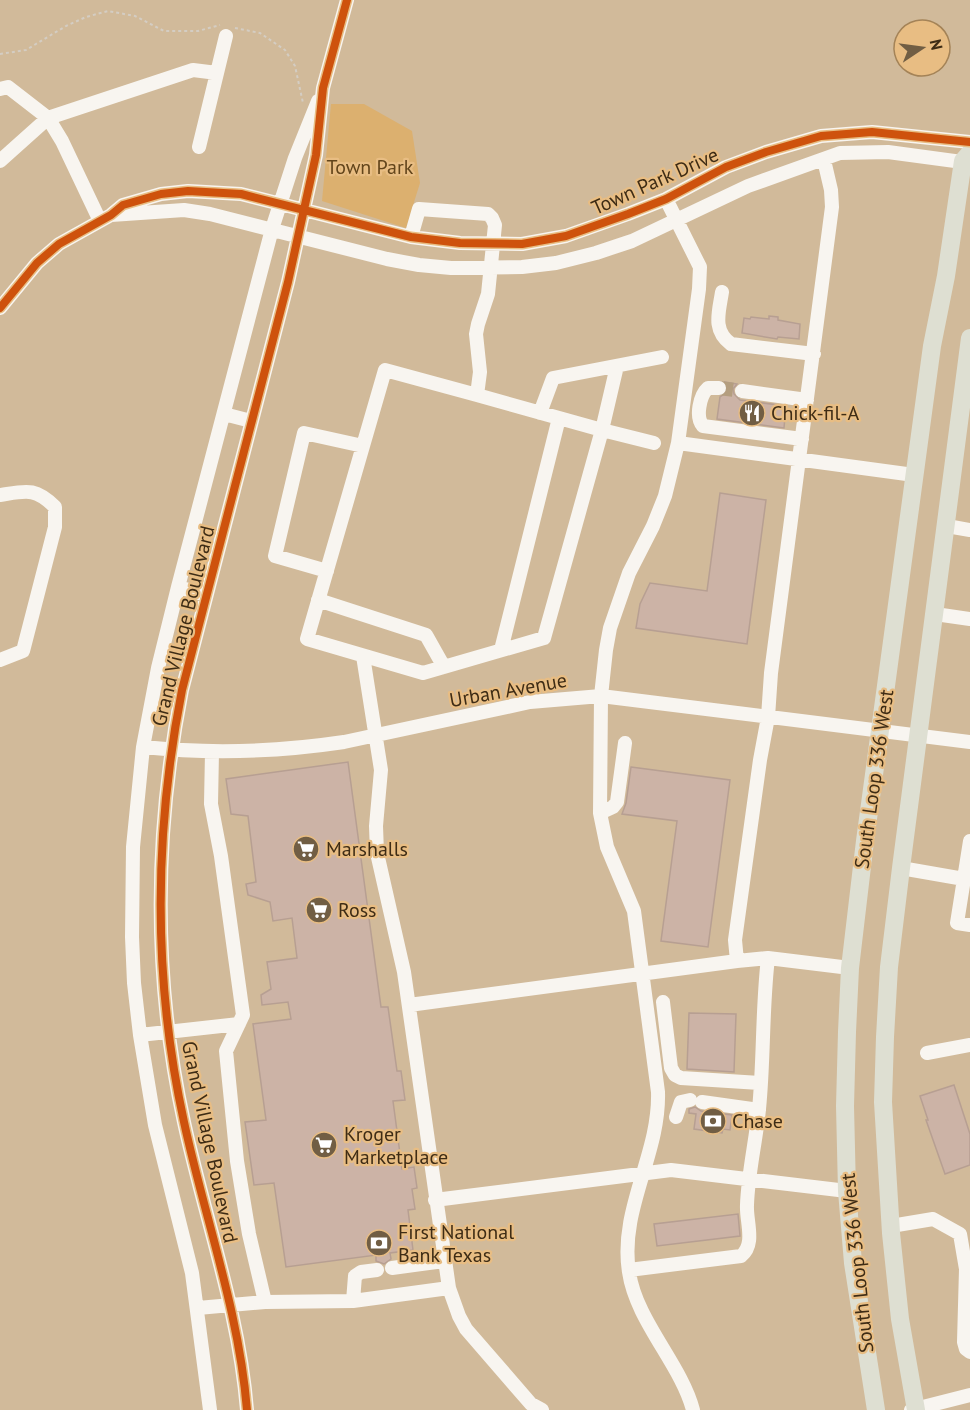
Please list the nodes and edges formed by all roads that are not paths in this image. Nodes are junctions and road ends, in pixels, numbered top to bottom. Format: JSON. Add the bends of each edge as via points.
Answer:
{"nodes":[{"id":1,"x":347,"y":0,"type":"edge"},
{"id":2,"x":228,"y":30,"type":"road end"},
{"id":3,"x":217,"y":73,"type":"junction"},
{"id":4,"x":323,"y":88,"type":"junction"},
{"id":5,"x":0,"y":89,"type":"edge"},
{"id":6,"x":48,"y":118,"type":"junction"},
{"id":7,"x":970,"y":142,"type":"edge"},
{"id":8,"x":199,"y":147,"type":"dead end"},
{"id":9,"x":968,"y":159,"type":"edge"},
{"id":10,"x":0,"y":160,"type":"edge"},
{"id":11,"x":824,"y":160,"type":"junction"},
{"id":12,"x":666,"y":199,"type":"junction"},
{"id":13,"x":280,"y":203,"type":"junction"},
{"id":14,"x":304,"y":210,"type":"junction"},
{"id":15,"x":105,"y":218,"type":"junction"},
{"id":16,"x":676,"y":220,"type":"junction"},
{"id":17,"x":272,"y":229,"type":"junction"},
{"id":18,"x":297,"y":236,"type":"junction"},
{"id":19,"x":411,"y":237,"type":"junction"},
{"id":20,"x":494,"y":244,"type":"junction"},
{"id":21,"x":491,"y":268,"type":"junction"},
{"id":22,"x":722,"y":292,"type":"dead end"},
{"id":23,"x":0,"y":308,"type":"edge"},
{"id":24,"x":970,"y":338,"type":"edge"},
{"id":25,"x":814,"y":354,"type":"junction"},
{"id":26,"x":662,"y":357,"type":"dead end"},
{"id":27,"x":617,"y":366,"type":"junction"},
{"id":28,"x":719,"y":388,"type":"dead end"},
{"id":29,"x":741,"y":391,"type":"tunnel mouth"},
{"id":30,"x":477,"y":395,"type":"junction"},
{"id":31,"x":807,"y":400,"type":"junction"},
{"id":32,"x":540,"y":413,"type":"junction"},
{"id":33,"x":224,"y":414,"type":"junction"},
{"id":34,"x":559,"y":418,"type":"junction"},
{"id":35,"x":251,"y":421,"type":"junction"},
{"id":36,"x":602,"y":430,"type":"junction"},
{"id":37,"x":802,"y":439,"type":"junction"},
{"id":38,"x":654,"y":443,"type":"dead end"},
{"id":39,"x":678,"y":443,"type":"junction"},
{"id":40,"x":363,"y":446,"type":"junction"},
{"id":41,"x":799,"y":459,"type":"junction"},
{"id":42,"x":914,"y":476,"type":"junction"},
{"id":43,"x":0,"y":495,"type":"edge"},
{"id":44,"x":947,"y":526,"type":"junction"},
{"id":45,"x":970,"y":530,"type":"edge"},
{"id":46,"x":327,"y":571,"type":"junction"},
{"id":47,"x":178,"y":587,"type":"junction"},
{"id":48,"x":206,"y":595,"type":"junction"},
{"id":49,"x":318,"y":600,"type":"junction"},
{"id":50,"x":935,"y":614,"type":"junction"},
{"id":51,"x":970,"y":619,"type":"edge"},
{"id":52,"x":501,"y":650,"type":"junction"},
{"id":53,"x":363,"y":656,"type":"junction"},
{"id":54,"x":0,"y":660,"type":"edge"},
{"id":55,"x":444,"y":667,"type":"junction"},
{"id":56,"x":601,"y":696,"type":"junction"},
{"id":57,"x":768,"y":717,"type":"junction"},
{"id":58,"x":880,"y":730,"type":"junction"},
{"id":59,"x":375,"y":736,"type":"junction"},
{"id":60,"x":919,"y":736,"type":"junction"},
{"id":61,"x":970,"y":742,"type":"edge"},
{"id":62,"x":625,"y":743,"type":"dead end"},
{"id":63,"x":143,"y":747,"type":"junction"},
{"id":64,"x":171,"y":750,"type":"junction"},
{"id":65,"x":212,"y":752,"type":"junction"},
{"id":66,"x":600,"y":813,"type":"junction"},
{"id":67,"x":970,"y":841,"type":"edge"},
{"id":68,"x":901,"y":868,"type":"junction"},
{"id":69,"x":964,"y":879,"type":"junction"},
{"id":70,"x":970,"y":925,"type":"edge"},
{"id":71,"x":768,"y":958,"type":"junction"},
{"id":72,"x":737,"y":961,"type":"junction"},
{"id":73,"x":850,"y":968,"type":"junction"},
{"id":74,"x":642,"y":974,"type":"junction"},
{"id":75,"x":663,"y":1002,"type":"dead end"},
{"id":76,"x":409,"y":1005,"type":"junction"},
{"id":77,"x":239,"y":1024,"type":"junction"},
{"id":78,"x":169,"y":1033,"type":"junction"},
{"id":79,"x":141,"y":1035,"type":"junction"},
{"id":80,"x":970,"y":1046,"type":"edge"},
{"id":81,"x":927,"y":1053,"type":"dead end"},
{"id":82,"x":760,"y":1083,"type":"junction"},
{"id":83,"x":759,"y":1110,"type":"junction"},
{"id":84,"x":676,"y":1117,"type":"dead end"},
{"id":85,"x":642,"y":1173,"type":"junction"},
{"id":86,"x":749,"y":1179,"type":"junction"},
{"id":87,"x":848,"y":1191,"type":"junction"},
{"id":88,"x":435,"y":1200,"type":"junction"},
{"id":89,"x":891,"y":1226,"type":"junction"},
{"id":90,"x":444,"y":1261,"type":"junction"},
{"id":91,"x":392,"y":1268,"type":"dead end"},
{"id":92,"x":968,"y":1269,"type":"edge"},
{"id":93,"x":377,"y":1270,"type":"dead end"},
{"id":94,"x":628,"y":1270,"type":"junction"},
{"id":95,"x":449,"y":1288,"type":"junction"},
{"id":96,"x":353,"y":1301,"type":"junction"},
{"id":97,"x":266,"y":1302,"type":"junction"},
{"id":98,"x":231,"y":1305,"type":"junction"},
{"id":99,"x":198,"y":1308,"type":"junction"},
{"id":100,"x":970,"y":1352,"type":"edge"},
{"id":101,"x":970,"y":1395,"type":"edge"},
{"id":102,"x":535,"y":1408,"type":"edge"},
{"id":103,"x":210,"y":1410,"type":"edge"},
{"id":104,"x":247,"y":1410,"type":"edge"},
{"id":105,"x":693,"y":1410,"type":"edge"},
{"id":106,"x":876,"y":1410,"type":"edge"},
{"id":107,"x":914,"y":1410,"type":"edge"}],
"edges":[{"from":1,"to":4,"type":"street","name":"Grand Village Boulevard"},
{"from":2,"to":3,"type":"street"},
{"from":3,"to":6,"type":"street","via":[[193,70]]},
{"from":3,"to":8,"type":"street"},
{"from":4,"to":13,"type":"street","name":"Grand Village Boulevard"},
{"from":4,"to":14,"type":"street","name":"Grand Village Boulevard","via":[[316,155]]},
{"from":5,"to":6,"type":"street","via":[[8,87]]},
{"from":6,"to":10,"type":"street"},
{"from":6,"to":15,"type":"street"},
{"from":7,"to":12,"type":"street","name":"Town Park Drive","via":[[872,132],[821,136],[726,167]]},
{"from":9,"to":11,"type":"street","name":"Town Park Drive","via":[[888,152],[840,153]]},
{"from":9,"to":42,"type":"main road","name":"South Loop 336 West","via":[[932,346]]},
{"from":11,"to":16,"type":"street","name":"Town Park Drive","via":[[748,186]]},
{"from":11,"to":25,"type":"street","via":[[832,207]]},
{"from":12,"to":16,"type":"street"},
{"from":12,"to":20,"type":"street","name":"Town Park Drive","via":[[566,236]]},
{"from":13,"to":14,"type":"street","name":"Town Park Drive"},
{"from":13,"to":15,"type":"street","name":"Town Park Drive","via":[[241,194],[188,191],[123,205]]},
{"from":13,"to":17,"type":"street","name":"Grand Village Boulevard"},
{"from":14,"to":18,"type":"street","name":"Grand Village Boulevard"},
{"from":14,"to":19,"type":"street","name":"Town Park Drive"},
{"from":15,"to":17,"type":"street","name":"Town Park Drive","via":[[184,210]]},
{"from":15,"to":23,"type":"street","name":"Town Park Drive","via":[[59,244],[37,263]]},
{"from":16,"to":21,"type":"street","name":"Town Park Drive","via":[[596,253],[556,263]]},
{"from":16,"to":39,"type":"street","via":[[700,267]]},
{"from":17,"to":18,"type":"street","name":"Town Park Drive"},
{"from":17,"to":33,"type":"street","name":"Grand Village Boulevard"},
{"from":18,"to":21,"type":"street","name":"Town Park Drive","via":[[387,260]]},
{"from":18,"to":35,"type":"street","name":"Grand Village Boulevard"},
{"from":19,"to":20,"type":"street","name":"Town Park Drive"},
{"from":19,"to":20,"type":"street","via":[[419,210],[488,214],[495,225]]},
{"from":20,"to":21,"type":"street"},
{"from":21,"to":30,"type":"street","via":[[476,334],[480,372]]},
{"from":22,"to":25,"type":"street","via":[[718,324],[720,333],[731,344]]},
{"from":24,"to":44,"type":"main road","name":"South Loop 336 West"},
{"from":25,"to":31,"type":"street"},
{"from":26,"to":27,"type":"street"},
{"from":27,"to":32,"type":"street","via":[[554,378]]},
{"from":27,"to":36,"type":"street"},
{"from":28,"to":37,"type":"street","via":[[708,388],[703,395],[699,418],[703,426]]},
{"from":29,"to":31,"type":"street"},
{"from":30,"to":32,"type":"street"},
{"from":30,"to":40,"type":"street","via":[[385,370]]},
{"from":31,"to":37,"type":"street"},
{"from":32,"to":34,"type":"street"},
{"from":33,"to":35,"type":"street"},
{"from":33,"to":47,"type":"street","name":"Grand Village Boulevard"},
{"from":34,"to":36,"type":"street"},
{"from":34,"to":52,"type":"street"},
{"from":35,"to":48,"type":"street","name":"Grand Village Boulevard"},
{"from":36,"to":38,"type":"street"},
{"from":36,"to":52,"type":"street","via":[[544,638]]},
{"from":37,"to":41,"type":"street"},
{"from":39,"to":41,"type":"street"},
{"from":39,"to":56,"type":"street","via":[[665,495],[629,573],[610,628]]},
{"from":40,"to":46,"type":"street"},
{"from":40,"to":46,"type":"street","via":[[304,433],[275,556]]},
{"from":41,"to":42,"type":"street"},
{"from":41,"to":57,"type":"street"},
{"from":42,"to":58,"type":"main road","name":"South Loop 336 West"},
{"from":43,"to":54,"type":"street","via":[[42,494],[55,507],[55,527],[23,651]]},
{"from":44,"to":45,"type":"street"},
{"from":44,"to":50,"type":"main road","name":"South Loop 336 West"},
{"from":46,"to":49,"type":"street"},
{"from":47,"to":48,"type":"street"},
{"from":47,"to":63,"type":"street","name":"Grand Village Boulevard"},
{"from":48,"to":64,"type":"street","name":"Grand Village Boulevard"},
{"from":49,"to":53,"type":"street","via":[[307,639]]},
{"from":49,"to":55,"type":"street","via":[[426,635]]},
{"from":50,"to":51,"type":"street"},
{"from":50,"to":60,"type":"main road","name":"South Loop 336 West"},
{"from":52,"to":55,"type":"street"},
{"from":53,"to":55,"type":"street","via":[[423,673]]},
{"from":53,"to":59,"type":"street"},
{"from":56,"to":57,"type":"street","name":"Urban Avenue"},
{"from":56,"to":59,"type":"street","name":"Urban Avenue","via":[[530,702]]},
{"from":56,"to":66,"type":"street"},
{"from":57,"to":58,"type":"street","name":"Urban Avenue"},
{"from":57,"to":72,"type":"street","via":[[735,940]]},
{"from":58,"to":60,"type":"street","name":"Urban Avenue"},
{"from":58,"to":73,"type":"main road","name":"South Loop 336 West"},
{"from":59,"to":65,"type":"street","name":"Urban Avenue","via":[[294,749]]},
{"from":59,"to":76,"type":"street","via":[[381,770],[377,854]]},
{"from":60,"to":61,"type":"street","name":"Urban Avenue"},
{"from":60,"to":68,"type":"main road","name":"South Loop 336 West"},
{"from":62,"to":66,"type":"street","via":[[617,802]]},
{"from":63,"to":64,"type":"street","name":"Urban Avenue"},
{"from":63,"to":79,"type":"street","name":"Grand Village Boulevard","via":[[131,893],[134,984]]},
{"from":64,"to":65,"type":"street","name":"Urban Avenue"},
{"from":64,"to":78,"type":"street","name":"Grand Village Boulevard","via":[[161,897]]},
{"from":65,"to":77,"type":"street","via":[[211,804],[243,1015]]},
{"from":66,"to":74,"type":"street","via":[[608,846],[634,911]]},
{"from":67,"to":69,"type":"street"},
{"from":68,"to":69,"type":"street"},
{"from":68,"to":89,"type":"main road","name":"South Loop 336 West","via":[[889,967],[883,1102]]},
{"from":69,"to":70,"type":"street","via":[[957,923]]},
{"from":71,"to":72,"type":"street"},
{"from":71,"to":73,"type":"street"},
{"from":71,"to":82,"type":"street"},
{"from":72,"to":74,"type":"street"},
{"from":73,"to":87,"type":"main road","name":"South Loop 336 West","via":[[845,1106]]},
{"from":74,"to":76,"type":"street"},
{"from":74,"to":85,"type":"street","via":[[658,1104],[654,1138]]},
{"from":75,"to":82,"type":"street","via":[[675,1075]]},
{"from":76,"to":88,"type":"street"},
{"from":77,"to":78,"type":"street"},
{"from":77,"to":97,"type":"street","via":[[226,1051],[227,1062],[249,1234]]},
{"from":78,"to":79,"type":"street"},
{"from":78,"to":98,"type":"street","name":"Grand Village Boulevard","via":[[184,1123]]},
{"from":79,"to":99,"type":"street","name":"Grand Village Boulevard","via":[[155,1125]]},
{"from":80,"to":81,"type":"street"},
{"from":82,"to":83,"type":"street"},
{"from":83,"to":84,"type":"street","via":[[681,1102]]},
{"from":83,"to":86,"type":"street"},
{"from":85,"to":86,"type":"street","via":[[680,1170]]},
{"from":85,"to":88,"type":"street"},
{"from":85,"to":94,"type":"street","via":[[630,1221]]},
{"from":86,"to":87,"type":"street"},
{"from":86,"to":94,"type":"street","via":[[746,1207],[750,1244],[741,1256]]},
{"from":87,"to":106,"type":"main road","name":"South Loop 336 West","via":[[853,1263]]},
{"from":88,"to":90,"type":"street"},
{"from":89,"to":92,"type":"street","via":[[933,1219],[960,1234]]},
{"from":89,"to":107,"type":"main road","name":"South Loop 336 West"},
{"from":90,"to":91,"type":"street"},
{"from":90,"to":95,"type":"street"},
{"from":92,"to":100,"type":"street","via":[[964,1342]]},
{"from":93,"to":96,"type":"street","via":[[355,1276]]},
{"from":94,"to":105,"type":"street","via":[[639,1305]]},
{"from":95,"to":96,"type":"street"},
{"from":95,"to":102,"type":"street","via":[[466,1329]]},
{"from":96,"to":97,"type":"street"},
{"from":97,"to":98,"type":"street"},
{"from":98,"to":99,"type":"street"},
{"from":98,"to":104,"type":"street","name":"Grand Village Boulevard"},
{"from":99,"to":103,"type":"street","name":"Grand Village Boulevard"},
{"from":101,"to":107,"type":"street"}]}
